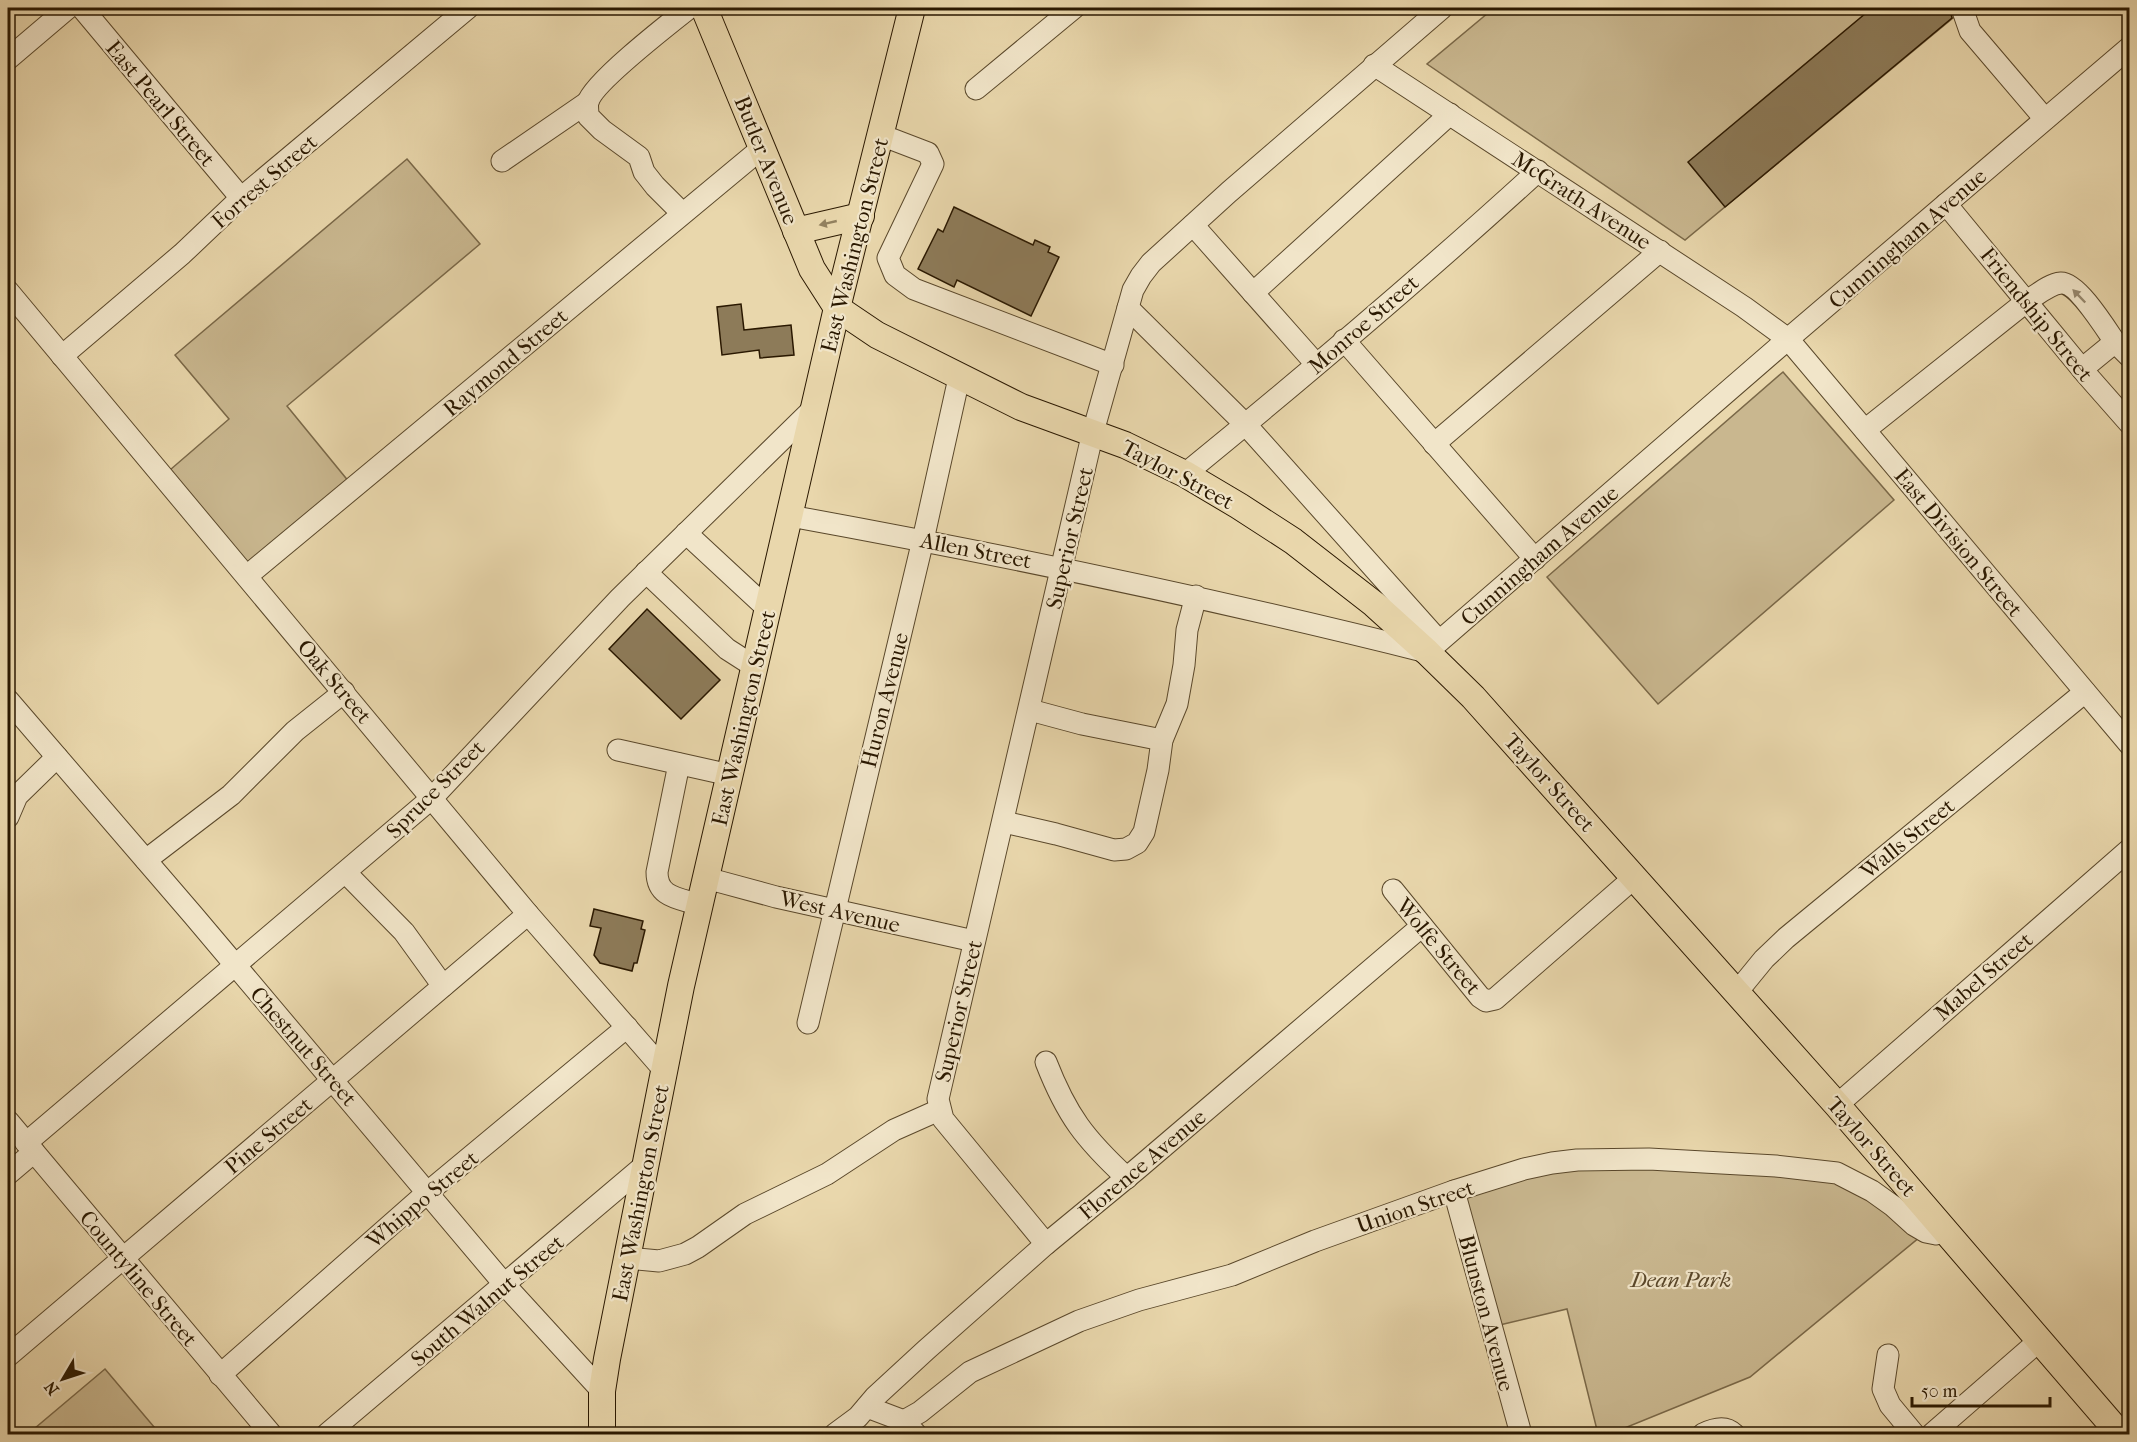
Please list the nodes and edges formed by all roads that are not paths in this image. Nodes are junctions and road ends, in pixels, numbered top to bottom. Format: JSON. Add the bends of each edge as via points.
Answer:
{"nodes":[{"id":1,"x":69,"y":8,"type":"edge"},
{"id":2,"x":82,"y":8,"type":"edge"},
{"id":3,"x":468,"y":8,"type":"edge"},
{"id":4,"x":689,"y":8,"type":"edge"},
{"id":5,"x":704,"y":8,"type":"edge"},
{"id":6,"x":912,"y":8,"type":"edge"},
{"id":7,"x":1074,"y":8,"type":"edge"},
{"id":8,"x":1442,"y":8,"type":"edge"},
{"id":9,"x":1962,"y":8,"type":"edge"},
{"id":10,"x":2130,"y":47,"type":"edge"},
{"id":11,"x":8,"y":59,"type":"edge"},
{"id":12,"x":1374,"y":65,"type":"junction"},
{"id":13,"x":976,"y":88,"type":"dead end"},
{"id":14,"x":588,"y":102,"type":"junction"},
{"id":15,"x":1450,"y":114,"type":"junction"},
{"id":16,"x":2045,"y":119,"type":"junction"},
{"id":17,"x":882,"y":135,"type":"junction"},
{"id":18,"x":762,"y":148,"type":"junction"},
{"id":19,"x":502,"y":161,"type":"dead end"},
{"id":20,"x":1538,"y":171,"type":"junction"},
{"id":21,"x":241,"y":198,"type":"junction"},
{"id":22,"x":1946,"y":204,"type":"junction"},
{"id":23,"x":682,"y":213,"type":"junction"},
{"id":24,"x":861,"y":216,"type":"junction"},
{"id":25,"x":1192,"y":225,"type":"junction"},
{"id":26,"x":796,"y":231,"type":"junction"},
{"id":27,"x":1660,"y":251,"type":"junction"},
{"id":28,"x":8,"y":291,"type":"edge"},
{"id":29,"x":1253,"y":293,"type":"junction"},
{"id":30,"x":2027,"y":301,"type":"junction"},
{"id":31,"x":837,"y":308,"type":"junction"},
{"id":32,"x":1128,"y":308,"type":"junction"},
{"id":33,"x":1788,"y":339,"type":"junction"},
{"id":34,"x":1344,"y":340,"type":"junction"},
{"id":35,"x":2115,"y":342,"type":"junction"},
{"id":36,"x":62,"y":356,"type":"junction"},
{"id":37,"x":2130,"y":357,"type":"edge"},
{"id":38,"x":1316,"y":364,"type":"junction"},
{"id":39,"x":1113,"y":365,"type":"junction"},
{"id":40,"x":2082,"y":369,"type":"junction"},
{"id":41,"x":959,"y":378,"type":"junction"},
{"id":42,"x":816,"y":406,"type":"junction"},
{"id":43,"x":2130,"y":424,"type":"edge"},
{"id":44,"x":1246,"y":425,"type":"junction"},
{"id":45,"x":1865,"y":430,"type":"junction"},
{"id":46,"x":1093,"y":432,"type":"junction"},
{"id":47,"x":1434,"y":444,"type":"junction"},
{"id":48,"x":1185,"y":474,"type":"junction"},
{"id":49,"x":790,"y":516,"type":"junction"},
{"id":50,"x":686,"y":533,"type":"junction"},
{"id":51,"x":923,"y":540,"type":"junction"},
{"id":52,"x":1535,"y":559,"type":"junction"},
{"id":53,"x":1063,"y":567,"type":"junction"},
{"id":54,"x":646,"y":572,"type":"junction"},
{"id":55,"x":247,"y":576,"type":"junction"},
{"id":56,"x":1196,"y":596,"type":"junction"},
{"id":57,"x":768,"y":609,"type":"junction"},
{"id":58,"x":1433,"y":646,"type":"junction"},
{"id":59,"x":755,"y":667,"type":"junction"},
{"id":60,"x":344,"y":692,"type":"junction"},
{"id":61,"x":2085,"y":692,"type":"junction"},
{"id":62,"x":8,"y":700,"type":"edge"},
{"id":63,"x":1030,"y":710,"type":"junction"},
{"id":64,"x":1162,"y":740,"type":"junction"},
{"id":65,"x":2130,"y":745,"type":"edge"},
{"id":66,"x":618,"y":750,"type":"dead end"},
{"id":67,"x":57,"y":757,"type":"junction"},
{"id":68,"x":679,"y":764,"type":"junction"},
{"id":69,"x":730,"y":775,"type":"junction"},
{"id":70,"x":432,"y":798,"type":"junction"},
{"id":71,"x":8,"y":817,"type":"edge"},
{"id":72,"x":1004,"y":822,"type":"junction"},
{"id":73,"x":2130,"y":849,"type":"edge"},
{"id":74,"x":146,"y":860,"type":"junction"},
{"id":75,"x":346,"y":873,"type":"junction"},
{"id":76,"x":706,"y":878,"type":"junction"},
{"id":77,"x":1635,"y":878,"type":"junction"},
{"id":78,"x":1393,"y":890,"type":"dead end"},
{"id":79,"x":700,"y":904,"type":"junction"},
{"id":80,"x":836,"y":911,"type":"junction"},
{"id":81,"x":528,"y":914,"type":"junction"},
{"id":82,"x":1422,"y":926,"type":"junction"},
{"id":83,"x":974,"y":941,"type":"junction"},
{"id":84,"x":234,"y":966,"type":"junction"},
{"id":85,"x":443,"y":986,"type":"junction"},
{"id":86,"x":1737,"y":992,"type":"junction"},
{"id":87,"x":808,"y":1023,"type":"dead end"},
{"id":88,"x":627,"y":1027,"type":"junction"},
{"id":89,"x":1046,"y":1062,"type":"dead end"},
{"id":90,"x":664,"y":1070,"type":"junction"},
{"id":91,"x":333,"y":1080,"type":"junction"},
{"id":92,"x":1837,"y":1105,"type":"junction"},
{"id":93,"x":939,"y":1110,"type":"junction"},
{"id":94,"x":8,"y":1121,"type":"edge"},
{"id":95,"x":30,"y":1148,"type":"junction"},
{"id":96,"x":645,"y":1165,"type":"junction"},
{"id":97,"x":8,"y":1174,"type":"edge"},
{"id":98,"x":1127,"y":1178,"type":"junction"},
{"id":99,"x":1454,"y":1191,"type":"junction"},
{"id":100,"x":428,"y":1192,"type":"junction"},
{"id":101,"x":1947,"y":1232,"type":"junction"},
{"id":102,"x":1046,"y":1244,"type":"junction"},
{"id":103,"x":122,"y":1258,"type":"junction"},
{"id":104,"x":627,"y":1258,"type":"junction"},
{"id":105,"x":505,"y":1285,"type":"junction"},
{"id":106,"x":2040,"y":1340,"type":"junction"},
{"id":107,"x":1888,"y":1355,"type":"dead end"},
{"id":108,"x":8,"y":1356,"type":"edge"},
{"id":109,"x":220,"y":1374,"type":"junction"},
{"id":110,"x":602,"y":1391,"type":"junction"},
{"id":111,"x":867,"y":1407,"type":"junction"},
{"id":112,"x":910,"y":1428,"type":"edge"},
{"id":113,"x":271,"y":1434,"type":"edge"},
{"id":114,"x":327,"y":1434,"type":"edge"},
{"id":115,"x":602,"y":1434,"type":"edge"},
{"id":116,"x":835,"y":1434,"type":"edge"},
{"id":117,"x":1521,"y":1434,"type":"edge"},
{"id":118,"x":1703,"y":1434,"type":"edge"},
{"id":119,"x":1734,"y":1434,"type":"edge"},
{"id":120,"x":1914,"y":1434,"type":"edge"},
{"id":121,"x":1932,"y":1434,"type":"edge"},
{"id":122,"x":2120,"y":1434,"type":"edge"}],
"edges":[{"from":1,"to":11,"type":"street"},
{"from":2,"to":21,"type":"street","name":"East Pearl Street"},
{"from":3,"to":21,"type":"street","name":"Forrest Street"},
{"from":4,"to":14,"type":"street","via":[[615,71]]},
{"from":5,"to":18,"type":"main road","name":"Butler Avenue"},
{"from":6,"to":17,"type":"main road","name":"East Washington Street"},
{"from":7,"to":13,"type":"street"},
{"from":8,"to":12,"type":"street","name":"Superior Street"},
{"from":9,"to":16,"type":"street","via":[[1970,31]]},
{"from":10,"to":16,"type":"street","name":"Cunningham Avenue"},
{"from":12,"to":15,"type":"street","name":"McGrath Avenue"},
{"from":12,"to":25,"type":"street","name":"Superior Street"},
{"from":14,"to":19,"type":"street"},
{"from":14,"to":23,"type":"street","via":[[588,116],[639,157],[644,172]]},
{"from":15,"to":20,"type":"street","name":"McGrath Avenue"},
{"from":15,"to":29,"type":"street"},
{"from":16,"to":22,"type":"street","name":"Cunningham Avenue"},
{"from":17,"to":24,"type":"main road","name":"East Washington Street"},
{"from":17,"to":39,"type":"street","via":[[928,153],[933,164],[888,258],[895,275],[914,289]]},
{"from":18,"to":23,"type":"street","name":"Raymond Street"},
{"from":18,"to":26,"type":"main road","name":"Butler Avenue"},
{"from":20,"to":27,"type":"street","name":"McGrath Avenue"},
{"from":20,"to":34,"type":"street","name":"Monroe Street"},
{"from":21,"to":36,"type":"street","name":"Forrest Street"},
{"from":22,"to":30,"type":"street","name":"Friendship Street"},
{"from":22,"to":33,"type":"street","name":"Cunningham Avenue"},
{"from":23,"to":55,"type":"street","name":"Raymond Street"},
{"from":24,"to":26,"type":"main road","one_way":true},
{"from":24,"to":31,"type":"main road","name":"East Washington Street"},
{"from":25,"to":29,"type":"street"},
{"from":25,"to":32,"type":"street","name":"Superior Street","via":[[1151,263],[1133,290]]},
{"from":26,"to":31,"type":"main road","name":"Butler Avenue","via":[[812,269]]},
{"from":27,"to":33,"type":"street","name":"McGrath Avenue"},
{"from":27,"to":47,"type":"street"},
{"from":28,"to":36,"type":"street","name":"Oak Street"},
{"from":29,"to":38,"type":"street"},
{"from":35,"to":30,"type":"street","one_way":true,"via":[[2068,285],[2057,284]]},
{"from":30,"to":40,"type":"street","name":"Friendship Street"},
{"from":30,"to":45,"type":"street"},
{"from":31,"to":41,"type":"main road","name":"Taylor Street","via":[[877,335]]},
{"from":31,"to":42,"type":"main road","name":"East Washington Street"},
{"from":32,"to":39,"type":"street","name":"Superior Street"},
{"from":32,"to":44,"type":"street","name":"Taylor Street"},
{"from":33,"to":45,"type":"street","name":"East Division Street"},
{"from":33,"to":52,"type":"street","name":"Cunningham Avenue"},
{"from":34,"to":38,"type":"street","name":"Monroe Street"},
{"from":34,"to":47,"type":"street"},
{"from":35,"to":37,"type":"street"},
{"from":35,"to":40,"type":"street"},
{"from":36,"to":55,"type":"street","name":"Oak Street"},
{"from":38,"to":44,"type":"street","name":"Monroe Street"},
{"from":39,"to":46,"type":"street","name":"Superior Street"},
{"from":40,"to":43,"type":"street","name":"Friendship Street"},
{"from":41,"to":46,"type":"main road","name":"Taylor Street","via":[[1021,407]]},
{"from":41,"to":51,"type":"street","name":"Huron Avenue"},
{"from":42,"to":49,"type":"main road","name":"East Washington Street"},
{"from":42,"to":50,"type":"street","name":"Spruce Street"},
{"from":44,"to":48,"type":"street","name":"Monroe Street"},
{"from":44,"to":58,"type":"street","name":"Taylor Street"},
{"from":45,"to":61,"type":"street","name":"East Division Street"},
{"from":46,"to":48,"type":"main road","name":"Taylor Street"},
{"from":46,"to":53,"type":"street","name":"Superior Street"},
{"from":47,"to":52,"type":"street"},
{"from":48,"to":58,"type":"main road","name":"Taylor Street","via":[[1293,541]]},
{"from":49,"to":51,"type":"street","name":"Allen Street"},
{"from":49,"to":57,"type":"main road","name":"East Washington Street"},
{"from":50,"to":54,"type":"street","name":"Spruce Street"},
{"from":50,"to":57,"type":"street"},
{"from":51,"to":53,"type":"street","name":"Allen Street"},
{"from":51,"to":80,"type":"street","name":"Huron Avenue"},
{"from":52,"to":58,"type":"street","name":"Cunningham Avenue"},
{"from":53,"to":56,"type":"street","name":"Allen Street"},
{"from":53,"to":63,"type":"street","name":"Superior Street"},
{"from":54,"to":59,"type":"street","via":[[727,649]]},
{"from":54,"to":70,"type":"street","name":"Spruce Street"},
{"from":55,"to":60,"type":"street","name":"Oak Street"},
{"from":56,"to":58,"type":"street"},
{"from":56,"to":64,"type":"street","via":[[1177,704]]},
{"from":57,"to":59,"type":"main road","name":"East Washington Street"},
{"from":58,"to":77,"type":"main road","name":"Taylor Street","via":[[1473,697]]},
{"from":59,"to":69,"type":"main road","name":"East Washington Street"},
{"from":60,"to":70,"type":"street","name":"Oak Street"},
{"from":60,"to":74,"type":"street","via":[[296,731],[231,795]]},
{"from":61,"to":65,"type":"street","name":"East Division Street"},
{"from":61,"to":86,"type":"street","name":"Walls Street","via":[[1794,931]]},
{"from":62,"to":67,"type":"street","name":"Chestnut Street"},
{"from":63,"to":64,"type":"street"},
{"from":63,"to":72,"type":"street","name":"Superior Street"},
{"from":64,"to":72,"type":"street","via":[[1144,832],[1137,843],[1126,849],[1114,850]]},
{"from":66,"to":68,"type":"street"},
{"from":67,"to":71,"type":"street","via":[[17,796]]},
{"from":67,"to":74,"type":"street","name":"Chestnut Street"},
{"from":68,"to":69,"type":"street"},
{"from":68,"to":79,"type":"street","via":[[657,884],[663,892]]},
{"from":69,"to":76,"type":"main road","name":"East Washington Street"},
{"from":70,"to":75,"type":"street","name":"Spruce Street"},
{"from":70,"to":81,"type":"street","name":"Oak Street"},
{"from":72,"to":83,"type":"street","name":"Superior Street"},
{"from":73,"to":92,"type":"street","name":"Mabel Street"},
{"from":74,"to":84,"type":"street","name":"Chestnut Street"},
{"from":75,"to":84,"type":"street","name":"Spruce Street"},
{"from":75,"to":85,"type":"street","via":[[404,932]]},
{"from":76,"to":79,"type":"main road","name":"East Washington Street"},
{"from":76,"to":80,"type":"street","name":"West Avenue"},
{"from":77,"to":82,"type":"street","name":"Wolfe Street","via":[[1496,999],[1486,1001],[1480,997]]},
{"from":77,"to":86,"type":"main road","name":"Taylor Street"},
{"from":78,"to":82,"type":"street","name":"Wolfe Street"},
{"from":79,"to":90,"type":"main road","name":"East Washington Street"},
{"from":80,"to":83,"type":"street","name":"West Avenue"},
{"from":80,"to":87,"type":"street","name":"Huron Avenue"},
{"from":81,"to":85,"type":"street","name":"Pine Street"},
{"from":81,"to":88,"type":"street","name":"Oak Street"},
{"from":82,"to":98,"type":"street","name":"Florence Avenue"},
{"from":83,"to":93,"type":"street","name":"Superior Street","via":[[938,1099]]},
{"from":84,"to":91,"type":"street","name":"Chestnut Street"},
{"from":84,"to":95,"type":"street","name":"Spruce Street"},
{"from":85,"to":91,"type":"street","name":"Pine Street"},
{"from":86,"to":92,"type":"main road","name":"Taylor Street"},
{"from":88,"to":90,"type":"street","name":"Oak Street"},
{"from":88,"to":100,"type":"street","name":"Whippo Street"},
{"from":89,"to":98,"type":"street","via":[[1068,1113]]},
{"from":90,"to":96,"type":"main road","name":"East Washington Street"},
{"from":91,"to":100,"type":"street","name":"Chestnut Street"},
{"from":91,"to":103,"type":"street","name":"Pine Street"},
{"from":92,"to":101,"type":"main road","name":"Taylor Street"},
{"from":93,"to":102,"type":"street","name":"Superior Street"},
{"from":93,"to":104,"type":"street","name":"Superior Street","via":[[894,1130],[827,1174],[745,1214],[698,1248],[670,1259]]},
{"from":94,"to":95,"type":"street","name":"Countyline Street"},
{"from":95,"to":97,"type":"street","name":"Spruce Street"},
{"from":95,"to":103,"type":"street","name":"Countyline Street"},
{"from":96,"to":104,"type":"main road","name":"East Washington Street"},
{"from":96,"to":105,"type":"street","name":"South Walnut Street"},
{"from":98,"to":102,"type":"street","name":"Florence Avenue"},
{"from":99,"to":101,"type":"street","name":"Union Street","via":[[1524,1169],[1577,1160],[1776,1166],[1837,1173],[1872,1191],[1926,1232]]},
{"from":99,"to":112,"type":"street","name":"Union Street","via":[[1232,1275],[1079,1321],[970,1372],[920,1412]]},
{"from":99,"to":117,"type":"street","name":"Blunston Avenue"},
{"from":100,"to":105,"type":"street","name":"Chestnut Street"},
{"from":100,"to":109,"type":"street","name":"Whippo Street"},
{"from":101,"to":106,"type":"main road","name":"Taylor Street"},
{"from":102,"to":111,"type":"street","name":"Florence Avenue"},
{"from":103,"to":108,"type":"street","name":"Pine Street"},
{"from":103,"to":109,"type":"street","name":"Countyline Street"},
{"from":104,"to":110,"type":"main road","name":"East Washington Street"},
{"from":105,"to":110,"type":"street","name":"Chestnut Street"},
{"from":105,"to":114,"type":"street","name":"South Walnut Street"},
{"from":106,"to":121,"type":"street"},
{"from":106,"to":122,"type":"main road","name":"Taylor Street"},
{"from":107,"to":120,"type":"street","via":[[1884,1389],[1890,1405]]},
{"from":109,"to":113,"type":"street","name":"Countyline Street"},
{"from":110,"to":115,"type":"main road","name":"East Washington Street"},
{"from":111,"to":112,"type":"street"},
{"from":111,"to":116,"type":"street"},
{"from":118,"to":119,"type":"street","via":[[1717,1428]]}]}
